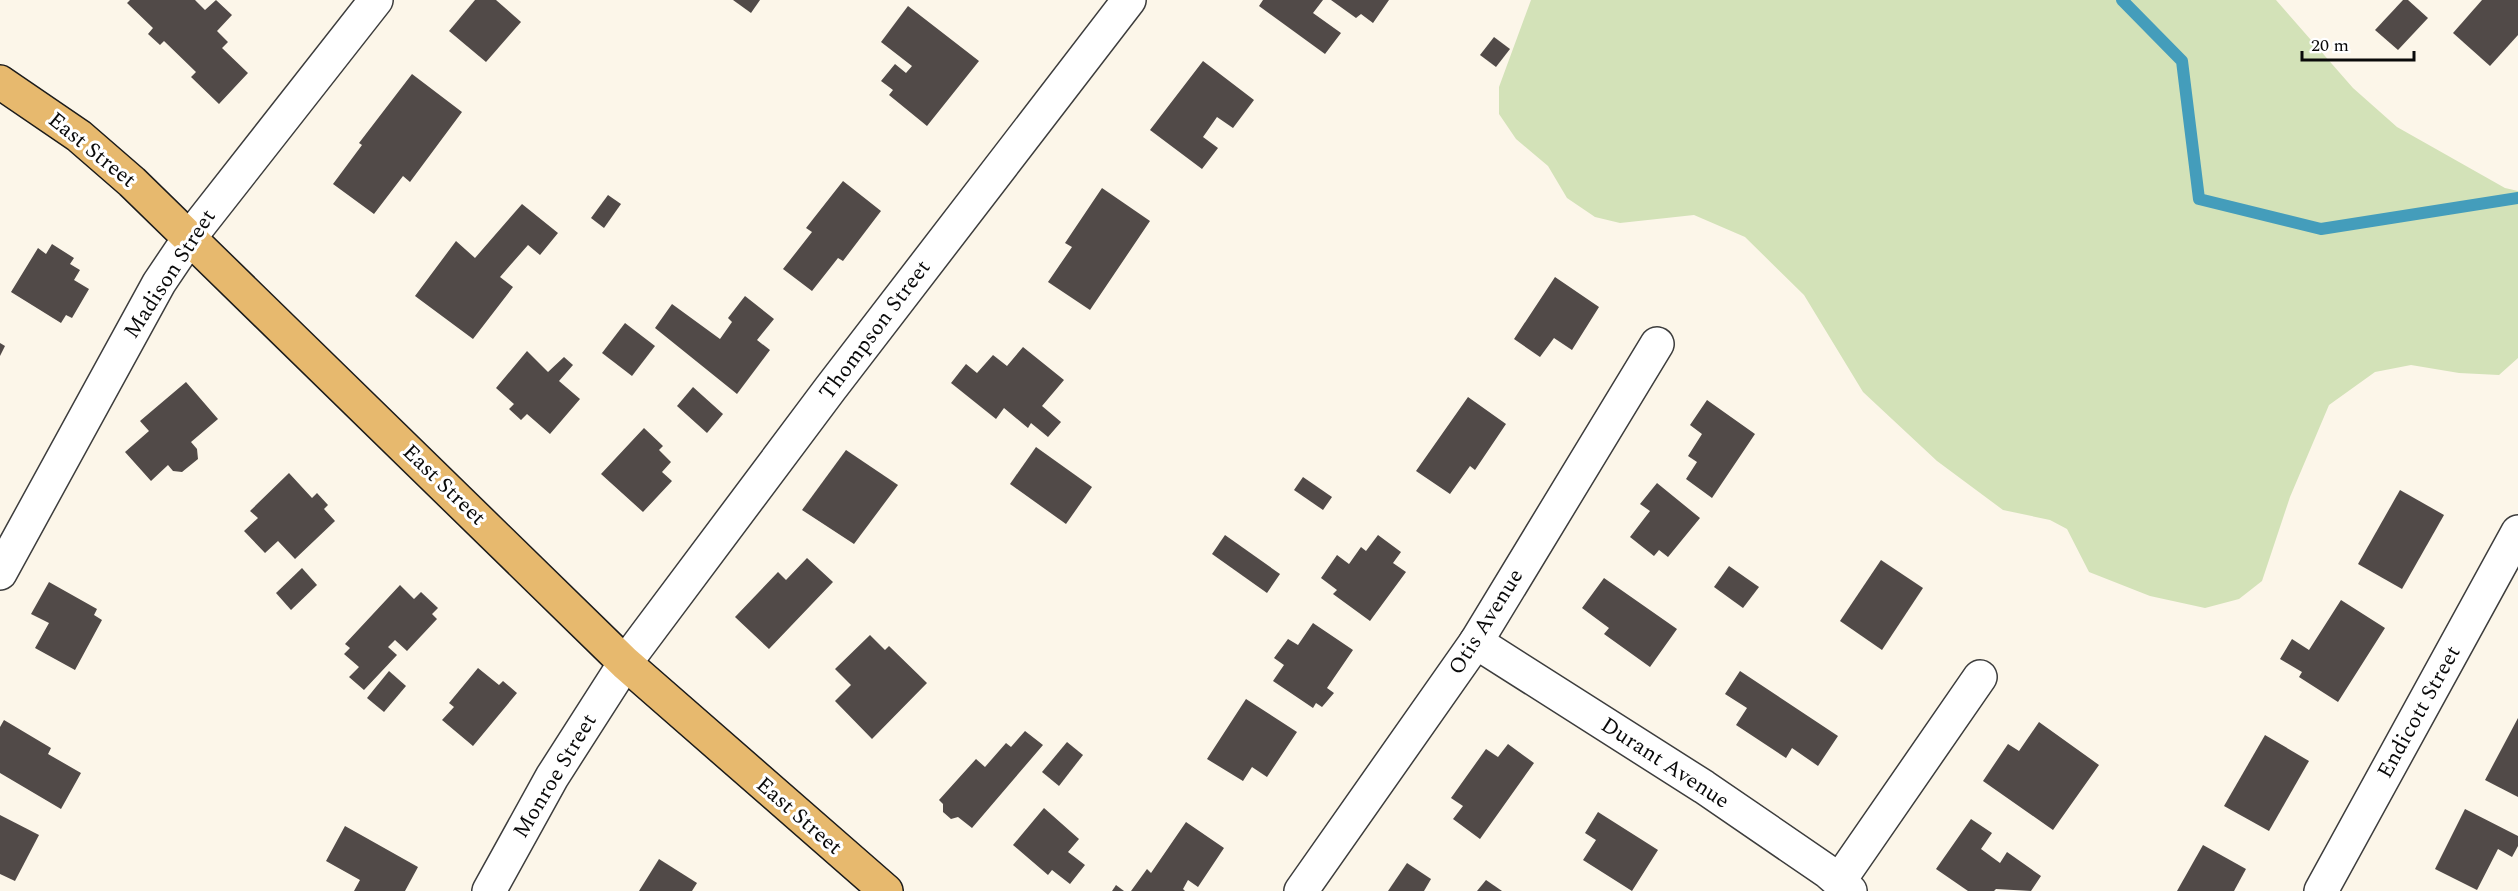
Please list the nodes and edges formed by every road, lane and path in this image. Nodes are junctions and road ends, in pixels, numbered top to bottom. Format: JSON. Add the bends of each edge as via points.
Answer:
{"nodes":[{"id":1,"x":376,"y":0,"type":"edge"},
{"id":2,"x":1129,"y":0,"type":"edge"},
{"id":3,"x":0,"y":82,"type":"edge"},
{"id":4,"x":190,"y":237,"type":"junction"},
{"id":5,"x":1657,"y":344,"type":"dead end"},
{"id":6,"x":2518,"y":532,"type":"edge"},
{"id":7,"x":0,"y":573,"type":"edge"},
{"id":8,"x":1476,"y":642,"type":"junction"},
{"id":9,"x":625,"y":663,"type":"junction"},
{"id":10,"x":1980,"y":676,"type":"dead end"},
{"id":11,"x":1845,"y":886,"type":"edge"},
{"id":12,"x":489,"y":891,"type":"edge"},
{"id":13,"x":886,"y":891,"type":"edge"},
{"id":14,"x":1301,"y":891,"type":"edge"},
{"id":15,"x":2321,"y":891,"type":"edge"}],
"edges":[{"from":1,"to":4,"type":"street","name":"Madison Street"},
{"from":2,"to":9,"type":"street","name":"Thompson Street"},
{"from":3,"to":4,"type":"main road","name":"East Street","via":[[79,136]]},
{"from":4,"to":7,"type":"street","name":"Madison Street","via":[[139,317]]},
{"from":4,"to":9,"type":"main road","name":"East Street"},
{"from":5,"to":8,"type":"street","name":"Otis Avenue"},
{"from":6,"to":15,"type":"street","name":"Endicott Street"},
{"from":8,"to":11,"type":"street","name":"Durant Avenue","via":[[1704,787]]},
{"from":8,"to":14,"type":"street","name":"Otis Avenue"},
{"from":9,"to":12,"type":"street","name":"Monroe Street","via":[[552,777]]},
{"from":9,"to":13,"type":"main road","name":"East Street"},
{"from":10,"to":11,"type":"street"}]}
